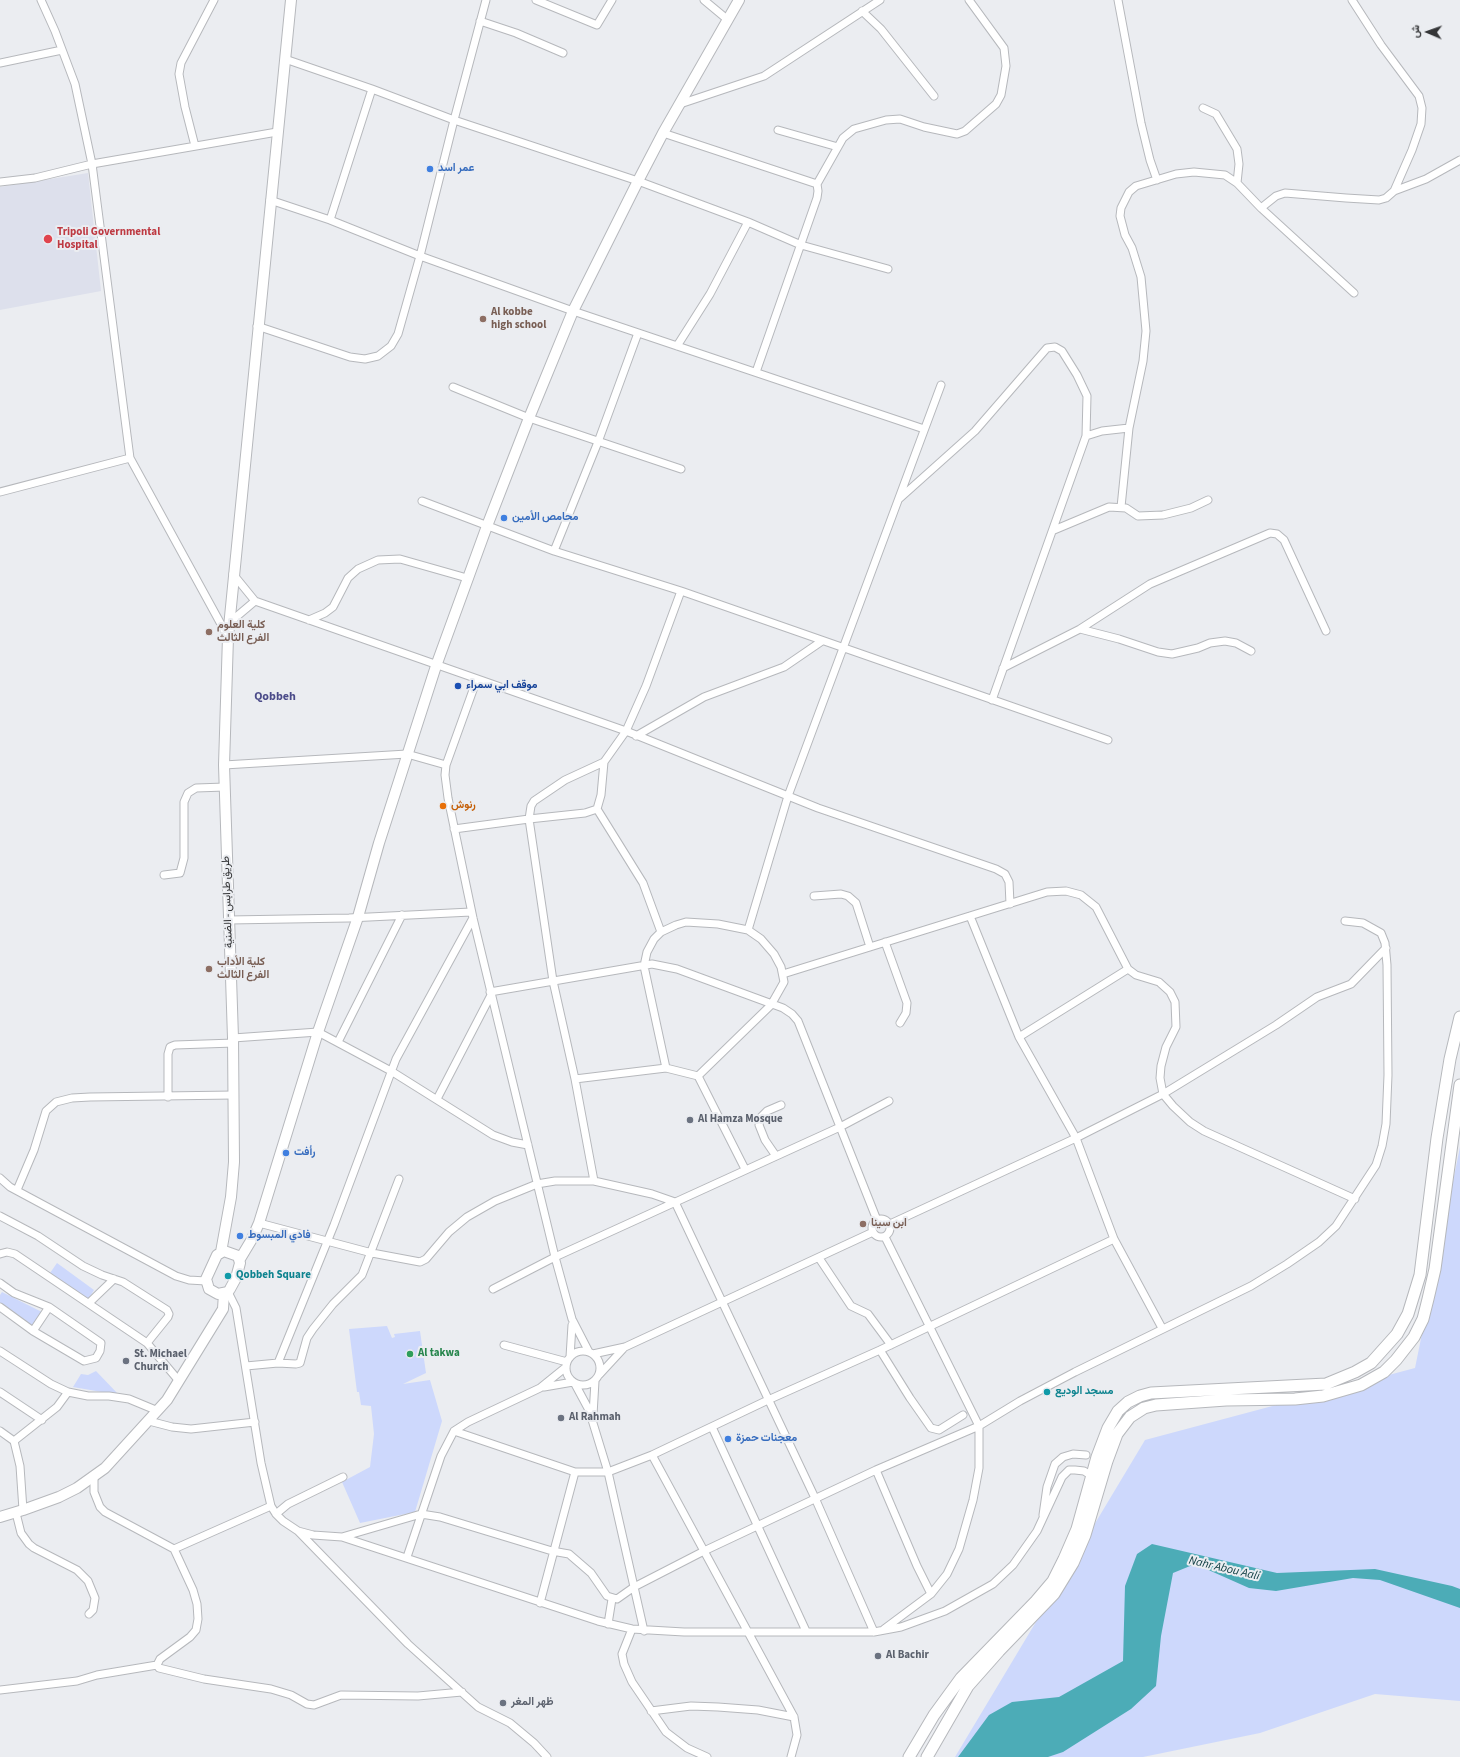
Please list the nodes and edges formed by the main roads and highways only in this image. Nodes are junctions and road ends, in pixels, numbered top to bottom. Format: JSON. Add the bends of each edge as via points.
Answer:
{"nodes":[{"id":1,"x":291,"y":0,"type":"edge"},
{"id":2,"x":739,"y":0,"type":"edge"},
{"id":3,"x":1460,"y":1017,"type":"edge"},
{"id":4,"x":1460,"y":1085,"type":"edge"},
{"id":5,"x":1442,"y":1106,"type":"junction"},
{"id":6,"x":1456,"y":1108,"type":"junction"},
{"id":7,"x":221,"y":1252,"type":"junction"},
{"id":8,"x":1422,"y":1254,"type":"junction"},
{"id":9,"x":1437,"y":1256,"type":"junction"},
{"id":10,"x":240,"y":1259,"type":"junction"},
{"id":11,"x":226,"y":1292,"type":"junction"},
{"id":12,"x":0,"y":1516,"type":"edge"},
{"id":13,"x":934,"y":1715,"type":"junction"},
{"id":14,"x":909,"y":1757,"type":"edge"},
{"id":15,"x":916,"y":1757,"type":"edge"},
{"id":16,"x":926,"y":1757,"type":"edge"}],
"edges":[{"from":1,"to":7,"type":"main road","name":"طريق طرابس - الضنية","via":[[228,637],[224,765],[234,1041],[234,1162],[231,1197]]},
{"from":2,"to":10,"type":"main road","via":[[638,181],[573,311],[528,418],[436,666],[259,1223]]},
{"from":3,"to":5,"type":"main road"},
{"from":4,"to":6,"type":"main road"},
{"from":5,"to":6,"type":"main road"},
{"from":5,"to":8,"type":"main road"},
{"from":6,"to":9,"type":"main road"},
{"from":7,"to":10,"type":"main road","via":[[235,1254]]},
{"from":7,"to":11,"type":"main road","via":[[213,1262],[206,1282],[211,1291],[218,1294]]},
{"from":8,"to":9,"type":"main road"},
{"from":8,"to":13,"type":"main road","via":[[1420,1275],[1408,1314],[1397,1334],[1371,1363],[1356,1372],[1320,1384],[1181,1391],[1140,1396],[1118,1411],[1108,1428],[1077,1529],[1052,1581],[1036,1601],[961,1678]]},
{"from":9,"to":16,"type":"main road","via":[[1423,1319],[1414,1337],[1384,1372],[1361,1385],[1323,1396],[1295,1399],[1181,1402],[1144,1408],[1130,1417],[1104,1460],[1085,1535],[1073,1563],[1054,1594],[968,1686]]},
{"from":10,"to":11,"type":"main road","via":[[236,1278]]},
{"from":11,"to":12,"type":"main road","via":[[223,1309],[158,1411],[94,1477],[59,1497],[20,1512]]},
{"from":13,"to":14,"type":"main road"},
{"from":13,"to":15,"type":"main road"}]}
